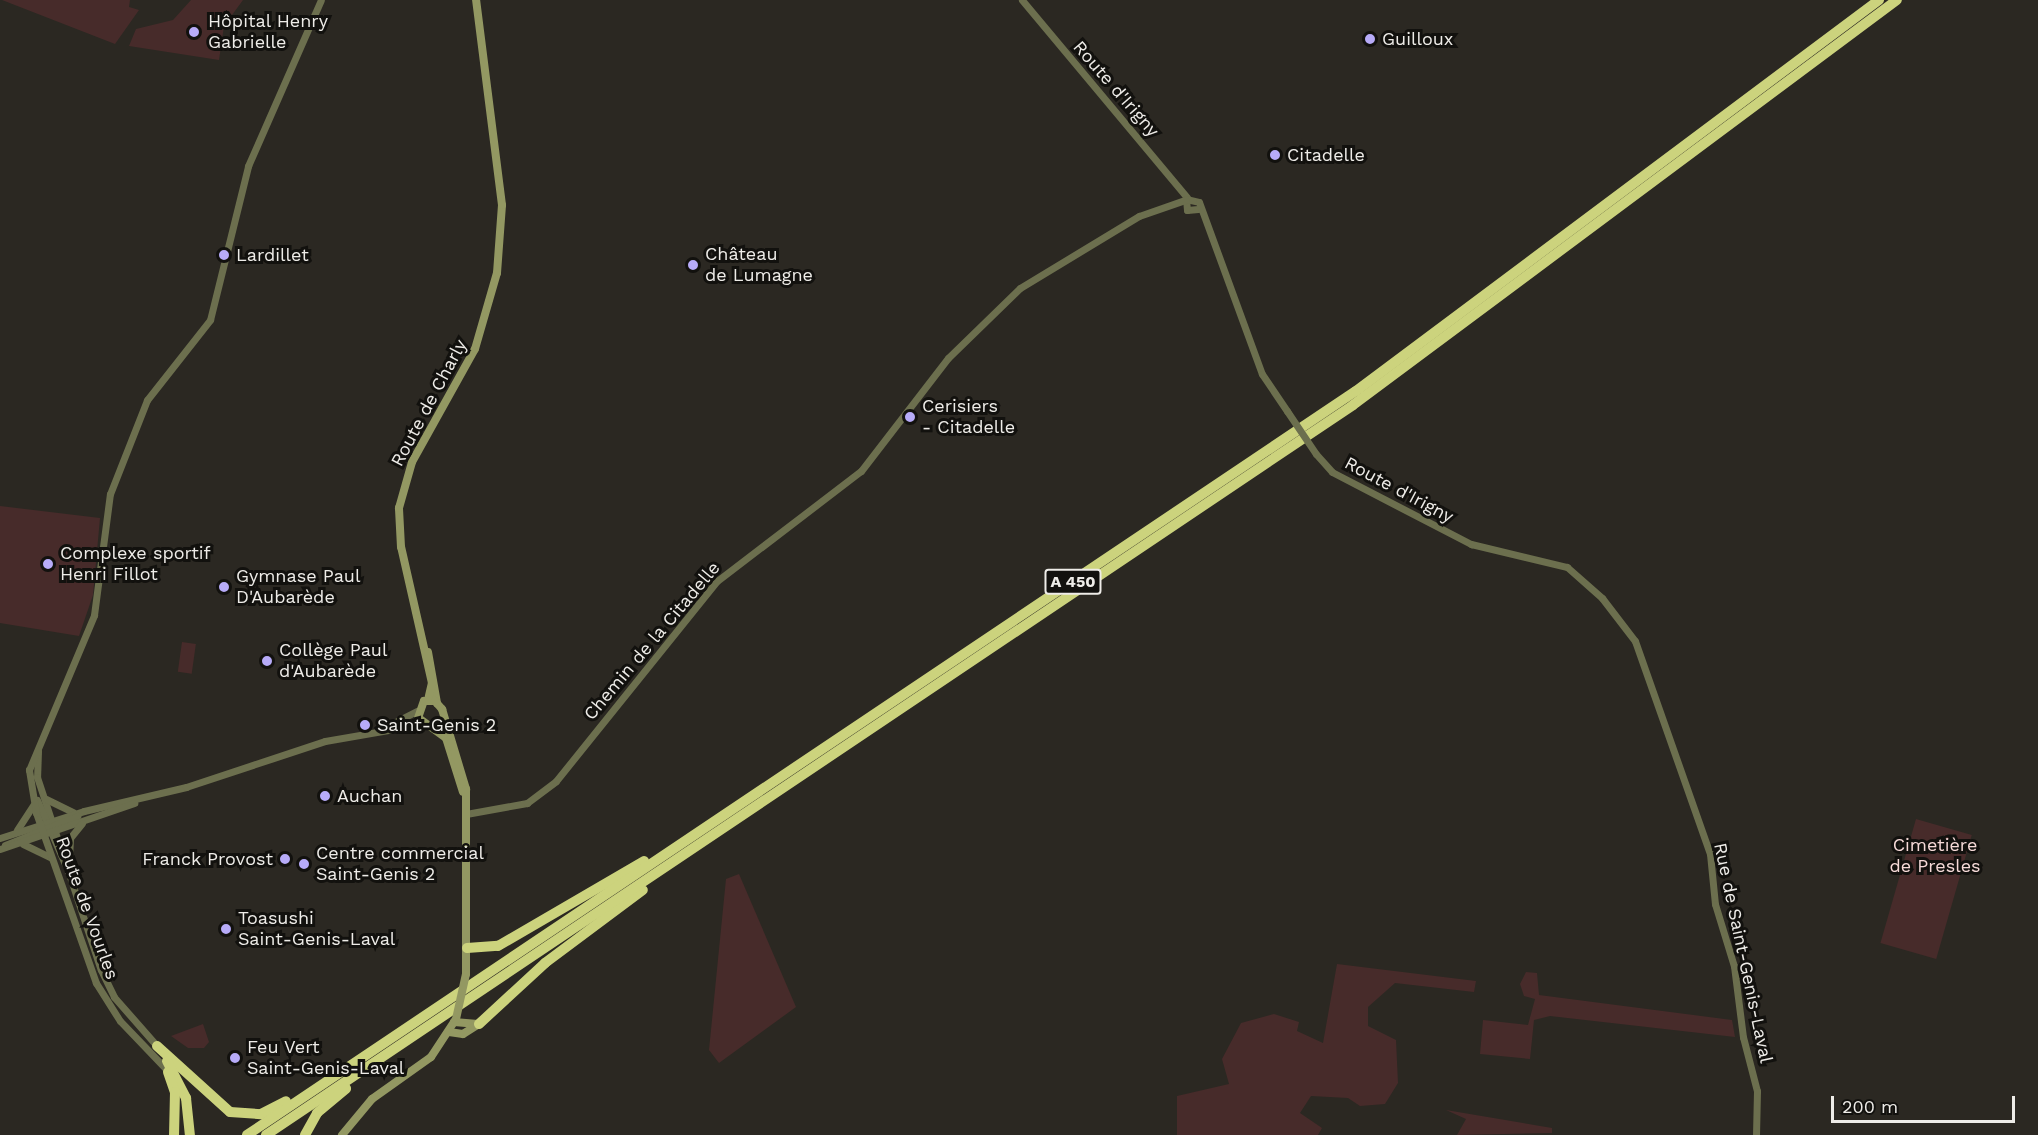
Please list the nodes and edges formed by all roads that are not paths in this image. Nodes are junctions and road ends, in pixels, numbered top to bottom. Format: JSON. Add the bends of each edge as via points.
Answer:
{"nodes":[{"id":1,"x":321,"y":0,"type":"edge"},
{"id":2,"x":476,"y":0,"type":"edge"},
{"id":3,"x":1022,"y":0,"type":"edge"},
{"id":4,"x":1879,"y":0,"type":"edge"},
{"id":5,"x":1897,"y":0,"type":"edge"},
{"id":6,"x":1186,"y":199,"type":"junction"},
{"id":7,"x":1198,"y":209,"type":"junction"},
{"id":8,"x":1617,"y":615,"type":"joint"},
{"id":9,"x":423,"y":640,"type":"junction"},
{"id":10,"x":428,"y":700,"type":"junction"},
{"id":11,"x":437,"y":702,"type":"junction"},
{"id":12,"x":417,"y":711,"type":"junction"},
{"id":13,"x":442,"y":717,"type":"junction"},
{"id":14,"x":427,"y":725,"type":"junction"},
{"id":15,"x":42,"y":735,"type":"junction"},
{"id":16,"x":266,"y":760,"type":"junction"},
{"id":17,"x":463,"y":792,"type":"junction"},
{"id":18,"x":43,"y":795,"type":"junction"},
{"id":19,"x":153,"y":795,"type":"junction"},
{"id":20,"x":33,"y":796,"type":"junction"},
{"id":21,"x":84,"y":811,"type":"junction"},
{"id":22,"x":466,"y":814,"type":"junction"},
{"id":23,"x":84,"y":822,"type":"junction"},
{"id":24,"x":48,"y":828,"type":"junction"},
{"id":25,"x":10,"y":835,"type":"junction"},
{"id":26,"x":0,"y":838,"type":"edge"},
{"id":27,"x":15,"y":845,"type":"junction"},
{"id":28,"x":0,"y":849,"type":"edge"},
{"id":29,"x":687,"y":852,"type":"junction"},
{"id":30,"x":668,"y":853,"type":"junction"},
{"id":31,"x":53,"y":859,"type":"junction"},
{"id":32,"x":70,"y":878,"type":"junction"},
{"id":33,"x":90,"y":937,"type":"junction"},
{"id":34,"x":467,"y":948,"type":"junction"},
{"id":35,"x":84,"y":952,"type":"junction"},
{"id":36,"x":101,"y":970,"type":"junction"},
{"id":37,"x":96,"y":983,"type":"junction"},
{"id":38,"x":114,"y":997,"type":"junction"},
{"id":39,"x":455,"y":1020,"type":"junction"},
{"id":40,"x":479,"y":1024,"type":"junction"},
{"id":41,"x":449,"y":1032,"type":"junction"},
{"id":42,"x":157,"y":1046,"type":"junction"},
{"id":43,"x":385,"y":1055,"type":"junction"},
{"id":44,"x":344,"y":1070,"type":"junction"},
{"id":45,"x":172,"y":1073,"type":"junction"},
{"id":46,"x":174,"y":1135,"type":"edge"},
{"id":47,"x":190,"y":1135,"type":"edge"},
{"id":48,"x":247,"y":1135,"type":"edge"},
{"id":49,"x":266,"y":1135,"type":"edge"},
{"id":50,"x":305,"y":1135,"type":"edge"},
{"id":51,"x":342,"y":1135,"type":"edge"},
{"id":52,"x":1756,"y":1135,"type":"edge"}],
"edges":[{"from":1,"to":15,"type":"street","name":"Route de Vourles","via":[[248,166],[210,320],[147,400],[110,494],[94,615]]},
{"from":2,"to":9,"type":"main road","name":"Route de Charly","via":[[502,232],[481,334],[402,489],[398,527]]},
{"from":3,"to":6,"type":"street","name":"Route d'Irigny"},
{"from":4,"to":30,"type":"highway","number":"A 450","via":[[1356,391]]},
{"from":5,"to":29,"type":"highway","number":"A 450","via":[[1353,405]]},
{"from":6,"to":7,"type":"street","name":"Route d'Irigny","via":[[1198,199]]},
{"from":6,"to":7,"type":"street","name":"Route d'Irigny","via":[[1186,210]]},
{"from":6,"to":22,"type":"street","name":"Chemin de la Citadelle","via":[[1139,216],[1020,288],[948,358],[861,471],[717,581],[556,781],[527,803]]},
{"from":7,"to":8,"type":"street","name":"Route d'Irigny","bridge":true,"via":[[1262,374],[1332,472],[1471,544],[1567,567]]},
{"from":8,"to":52,"type":"street","name":"Rue de Saint-Genis-Laval","via":[[1647,665],[1670,751],[1710,854],[1715,904],[1734,966],[1743,1037],[1757,1091]]},
{"from":9,"to":10,"type":"main road","name":"Route de Charly","via":[[432,683]]},
{"from":9,"to":11,"type":"main road","name":"Route de Charly"},
{"from":10,"to":11,"type":"main road"},
{"from":10,"to":12,"type":"main road"},
{"from":11,"to":13,"type":"main road","name":"Route de Charly"},
{"from":12,"to":14,"type":"main road"},
{"from":12,"to":16,"type":"street","via":[[403,720],[304,742]]},
{"from":13,"to":14,"type":"main road"},
{"from":13,"to":17,"type":"main road"},
{"from":14,"to":16,"type":"street","via":[[347,735]]},
{"from":14,"to":17,"type":"main road","via":[[446,738]]},
{"from":15,"to":18,"type":"street","name":"Route de Vourles","via":[[36,767]]},
{"from":15,"to":20,"type":"street","name":"Route de Vourles","via":[[29,770]]},
{"from":16,"to":19,"type":"street"},
{"from":17,"to":22,"type":"main road"},
{"from":18,"to":21,"type":"street","via":[[61,810]]},
{"from":18,"to":24,"type":"street","name":"Route de Vourles"},
{"from":19,"to":21,"type":"street"},
{"from":19,"to":23,"type":"street"},
{"from":20,"to":24,"type":"street"},
{"from":20,"to":25,"type":"street","via":[[29,817]]},
{"from":21,"to":24,"type":"street"},
{"from":22,"to":34,"type":"main road"},
{"from":23,"to":24,"type":"street"},
{"from":23,"to":32,"type":"street","via":[[68,847]]},
{"from":24,"to":25,"type":"street"},
{"from":24,"to":27,"type":"street"},
{"from":24,"to":28,"type":"street"},
{"from":24,"to":31,"type":"street","name":"Route de Vourles"},
{"from":24,"to":32,"type":"street","name":"Route de Vourles"},
{"from":25,"to":26,"type":"street"},
{"from":27,"to":28,"type":"street"},
{"from":27,"to":31,"type":"street","via":[[34,846]]},
{"from":29,"to":40,"type":"highway","via":[[684,861],[554,956]]},
{"from":29,"to":43,"type":"highway","number":"A 450"},
{"from":30,"to":34,"type":"highway","via":[[658,854],[498,946]]},
{"from":30,"to":44,"type":"highway","number":"A 450"},
{"from":31,"to":35,"type":"street","name":"Route de Vourles"},
{"from":32,"to":33,"type":"street","name":"Route de Vourles"},
{"from":33,"to":35,"type":"street"},
{"from":33,"to":36,"type":"street","name":"Route de Vourles"},
{"from":34,"to":39,"type":"main road","bridge":true,"via":[[466,974]]},
{"from":35,"to":37,"type":"street","name":"Route de Vourles"},
{"from":36,"to":37,"type":"street"},
{"from":36,"to":38,"type":"street","name":"Route de Vourles"},
{"from":37,"to":38,"type":"street"},
{"from":37,"to":45,"type":"street","name":"Route de Vourles","via":[[120,1021]]},
{"from":38,"to":42,"type":"street","name":"Route de Vourles"},
{"from":39,"to":40,"type":"main road"},
{"from":39,"to":41,"type":"main road"},
{"from":40,"to":41,"type":"main road","via":[[463,1034]]},
{"from":41,"to":51,"type":"main road","via":[[431,1057],[372,1099]]},
{"from":42,"to":44,"type":"highway","via":[[219,1106],[240,1115],[269,1111]]},
{"from":42,"to":45,"type":"highway"},
{"from":43,"to":49,"type":"highway","number":"A 450"},
{"from":43,"to":50,"type":"highway","via":[[381,1063],[317,1113]]},
{"from":44,"to":48,"type":"highway","number":"A 450"},
{"from":45,"to":46,"type":"highway"},
{"from":45,"to":47,"type":"highway","via":[[186,1098]]}]}
